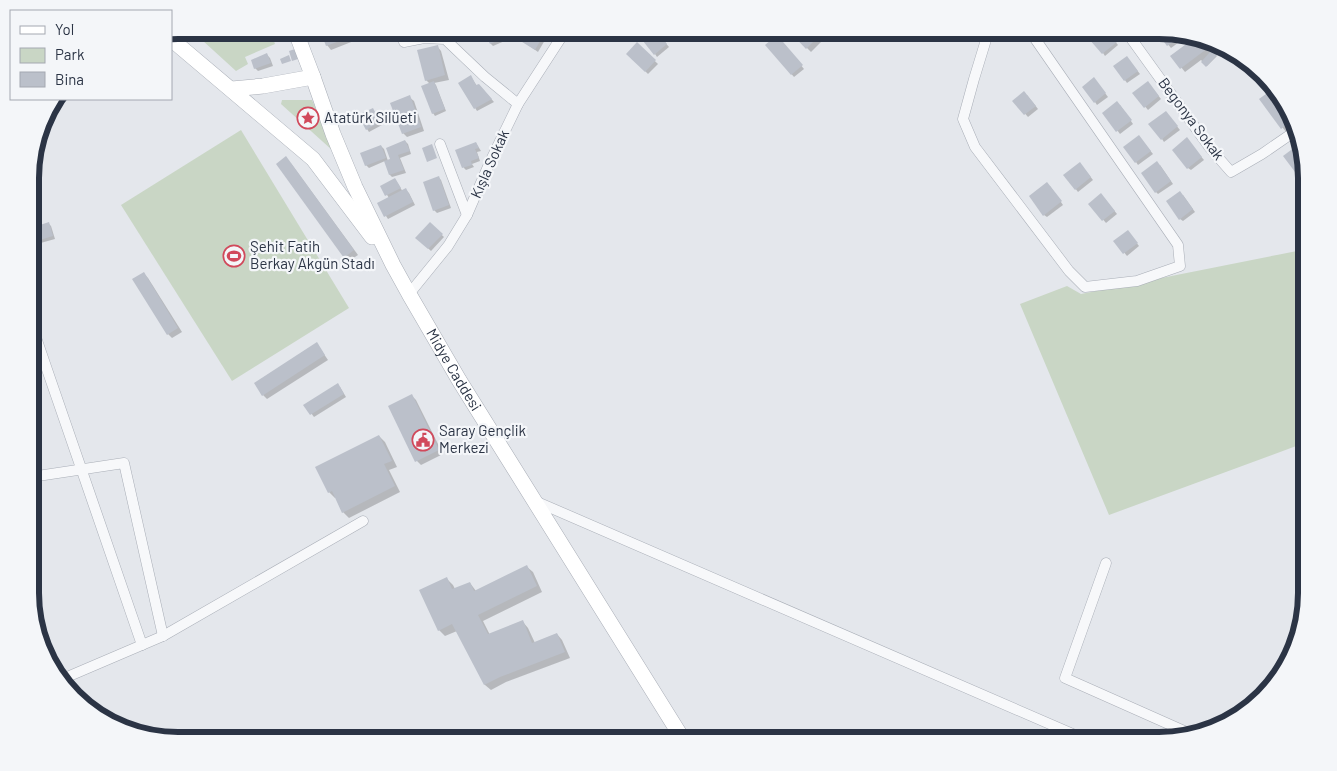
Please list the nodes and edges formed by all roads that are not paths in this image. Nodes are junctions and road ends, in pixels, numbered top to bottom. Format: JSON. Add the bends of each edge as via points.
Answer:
{"nodes":[{"id":1,"x":299,"y":39,"type":"edge"},
{"id":2,"x":403,"y":39,"type":"edge"},
{"id":3,"x":419,"y":39,"type":"edge"},
{"id":4,"x":445,"y":39,"type":"edge"},
{"id":5,"x":560,"y":39,"type":"edge"},
{"id":6,"x":986,"y":39,"type":"edge"},
{"id":7,"x":1035,"y":39,"type":"edge"},
{"id":8,"x":1131,"y":39,"type":"edge"},
{"id":9,"x":172,"y":40,"type":"edge"},
{"id":10,"x":314,"y":77,"type":"junction"},
{"id":11,"x":232,"y":89,"type":"junction"},
{"id":12,"x":518,"y":104,"type":"junction"},
{"id":13,"x":1291,"y":134,"type":"edge"},
{"id":14,"x":440,"y":144,"type":"dead end"},
{"id":15,"x":467,"y":215,"type":"junction"},
{"id":16,"x":393,"y":265,"type":"junction"},
{"id":17,"x":409,"y":294,"type":"junction"},
{"id":18,"x":39,"y":346,"type":"edge"},
{"id":19,"x":81,"y":469,"type":"junction"},
{"id":20,"x":39,"y":476,"type":"edge"},
{"id":21,"x":534,"y":501,"type":"junction"},
{"id":22,"x":362,"y":521,"type":"dead end"},
{"id":23,"x":1106,"y":563,"type":"dead end"},
{"id":24,"x":163,"y":636,"type":"junction"},
{"id":25,"x":142,"y":645,"type":"junction"},
{"id":26,"x":66,"y":677,"type":"edge"},
{"id":27,"x":1184,"y":730,"type":"edge"},
{"id":28,"x":678,"y":732,"type":"edge"},
{"id":29,"x":1068,"y":732,"type":"edge"}],
"edges":[{"from":1,"to":10,"type":"main road","name":"Midye Caddesi"},
{"from":2,"to":3,"type":"street","via":[[404,42]]},
{"from":4,"to":12,"type":"street"},
{"from":5,"to":12,"type":"street","name":"Kışla Sokak"},
{"from":6,"to":7,"type":"street","via":[[964,120],[975,147],[1069,271],[1085,287],[1137,281],[1180,266],[1178,245]]},
{"from":8,"to":13,"type":"street","name":"Begonya Sokak","via":[[1231,172]]},
{"from":9,"to":11,"type":"main road"},
{"from":10,"to":11,"type":"main road"},
{"from":10,"to":16,"type":"main road","name":"Midye Caddesi","via":[[333,134]]},
{"from":11,"to":16,"type":"main road","via":[[314,159]]},
{"from":12,"to":15,"type":"street","name":"Kışla Sokak"},
{"from":14,"to":15,"type":"street"},
{"from":15,"to":17,"type":"street","name":"Kışla Sokak","via":[[448,246]]},
{"from":16,"to":17,"type":"main road","name":"Midye Caddesi"},
{"from":17,"to":21,"type":"main road","name":"Midye Caddesi"},
{"from":18,"to":19,"type":"street"},
{"from":19,"to":20,"type":"street"},
{"from":19,"to":24,"type":"street","via":[[124,463]]},
{"from":19,"to":25,"type":"street"},
{"from":21,"to":28,"type":"main road","name":"Midye Caddesi"},
{"from":21,"to":29,"type":"street"},
{"from":22,"to":24,"type":"street"},
{"from":23,"to":27,"type":"street","via":[[1064,678]]},
{"from":24,"to":25,"type":"street"},
{"from":25,"to":26,"type":"street"}]}
